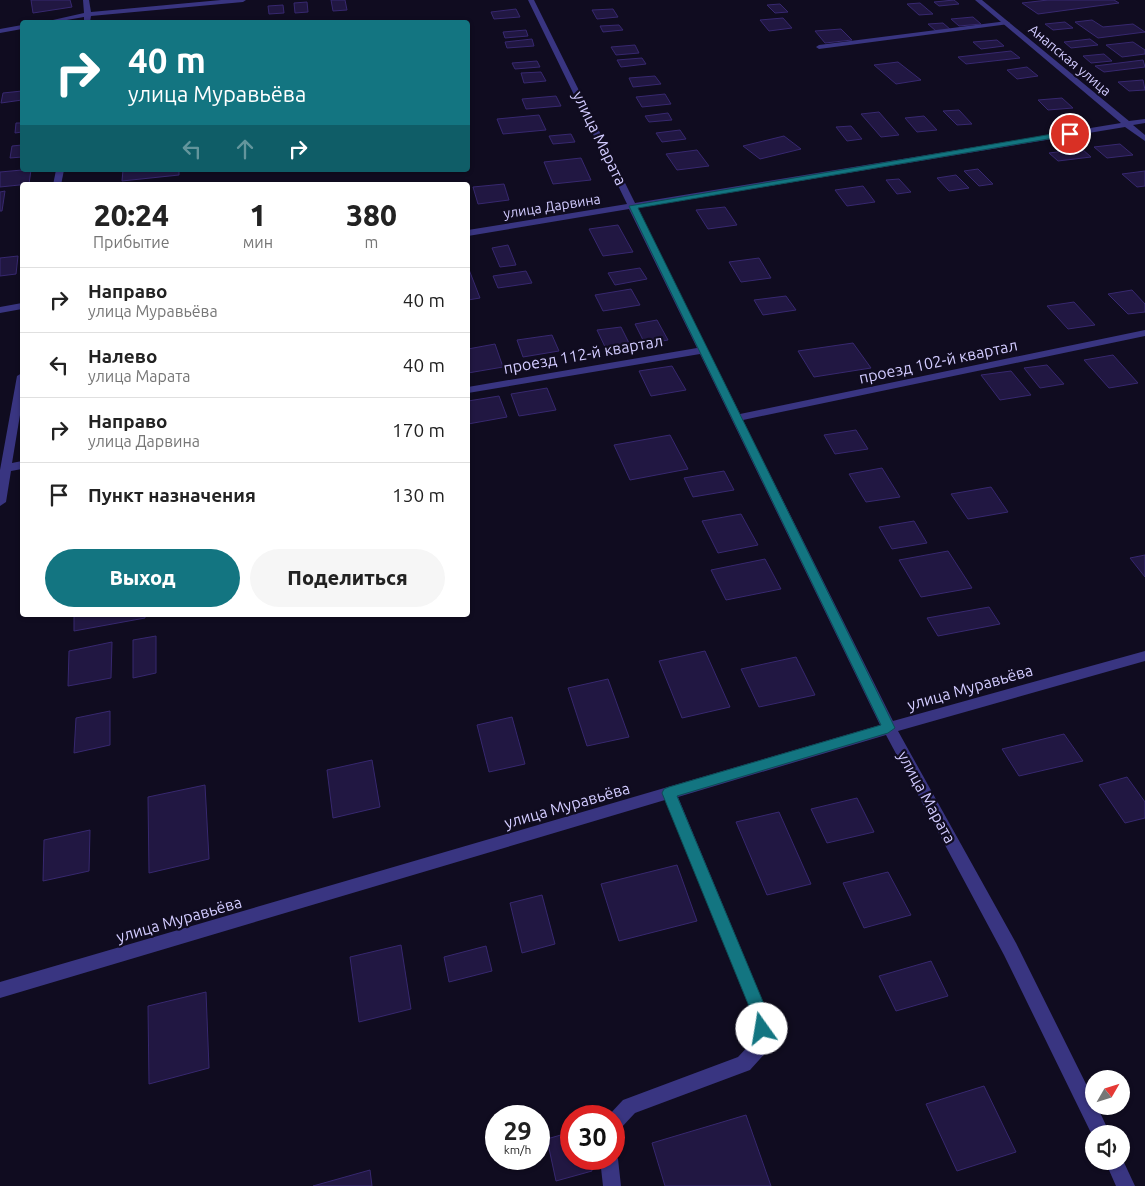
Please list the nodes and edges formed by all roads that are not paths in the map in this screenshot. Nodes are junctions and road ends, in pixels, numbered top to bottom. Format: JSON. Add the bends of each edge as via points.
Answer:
{"nodes":[{"id":1,"x":86,"y":0,"type":"edge"},
{"id":2,"x":243,"y":0,"type":"edge"},
{"id":3,"x":531,"y":0,"type":"edge"},
{"id":4,"x":978,"y":0,"type":"edge"},
{"id":5,"x":88,"y":14,"type":"junction"},
{"id":6,"x":57,"y":20,"type":"edge"},
{"id":7,"x":87,"y":20,"type":"edge"},
{"id":8,"x":1007,"y":24,"type":"junction"},
{"id":9,"x":20,"y":27,"type":"edge"},
{"id":10,"x":0,"y":31,"type":"edge"},
{"id":11,"x":819,"y":47,"type":"dead end"},
{"id":12,"x":1145,"y":121,"type":"edge"},
{"id":13,"x":1127,"y":124,"type":"junction"},
{"id":14,"x":1145,"y":139,"type":"edge"},
{"id":15,"x":633,"y":206,"type":"junction"},
{"id":16,"x":470,"y":233,"type":"edge"},
{"id":17,"x":20,"y":306,"type":"edge"},
{"id":18,"x":0,"y":310,"type":"edge"},
{"id":19,"x":1145,"y":332,"type":"edge"},
{"id":20,"x":704,"y":350,"type":"junction"},
{"id":21,"x":20,"y":388,"type":"edge"},
{"id":22,"x":470,"y":390,"type":"edge"},
{"id":23,"x":737,"y":418,"type":"junction"},
{"id":24,"x":20,"y":465,"type":"edge"},
{"id":25,"x":6,"y":468,"type":"junction"},
{"id":26,"x":0,"y":502,"type":"edge"},
{"id":27,"x":1145,"y":656,"type":"edge"},
{"id":28,"x":888,"y":728,"type":"junction"},
{"id":29,"x":669,"y":793,"type":"junction"},
{"id":30,"x":0,"y":990,"type":"edge"},
{"id":31,"x":625,"y":1111,"type":"edge"},
{"id":32,"x":1097,"y":1125,"type":"edge"},
{"id":33,"x":610,"y":1170,"type":"edge"},
{"id":34,"x":1118,"y":1170,"type":"edge"},
{"id":35,"x":612,"y":1186,"type":"edge"},
{"id":36,"x":1126,"y":1186,"type":"edge"}],
"edges":[{"from":1,"to":5,"type":"street"},
{"from":2,"to":5,"type":"street"},
{"from":3,"to":15,"type":"street","name":"улица Марата"},
{"from":4,"to":8,"type":"street","name":"Анапская улица"},
{"from":5,"to":6,"type":"street"},
{"from":5,"to":7,"type":"street"},
{"from":8,"to":11,"type":"street"},
{"from":8,"to":13,"type":"street","name":"Анапская улица"},
{"from":9,"to":10,"type":"street"},
{"from":12,"to":13,"type":"street","name":"улица Дарвина"},
{"from":13,"to":14,"type":"street","name":"Анапская улица"},
{"from":13,"to":15,"type":"street","name":"улица Дарвина"},
{"from":15,"to":16,"type":"street","name":"улица Дарвина"},
{"from":15,"to":20,"type":"street","name":"улица Марата"},
{"from":17,"to":18,"type":"street"},
{"from":19,"to":23,"type":"street","name":"проезд 102-й квартал"},
{"from":20,"to":22,"type":"street","name":"проезд 112-й квартал"},
{"from":20,"to":23,"type":"street","name":"улица Марата"},
{"from":21,"to":25,"type":"street"},
{"from":23,"to":28,"type":"street","name":"улица Марата"},
{"from":24,"to":25,"type":"street"},
{"from":25,"to":26,"type":"street"},
{"from":27,"to":28,"type":"street","name":"улица Муравьёва"},
{"from":28,"to":29,"type":"street","name":"улица Муравьёва"},
{"from":28,"to":32,"type":"street","name":"улица Марата","via":[[1010,948]]},
{"from":29,"to":30,"type":"street","name":"улица Муравьёва"},
{"from":29,"to":31,"type":"street","via":[[761,1016],[763,1043],[744,1064],[629,1106]]},
{"from":33,"to":35,"type":"street"},
{"from":34,"to":36,"type":"street"}]}
